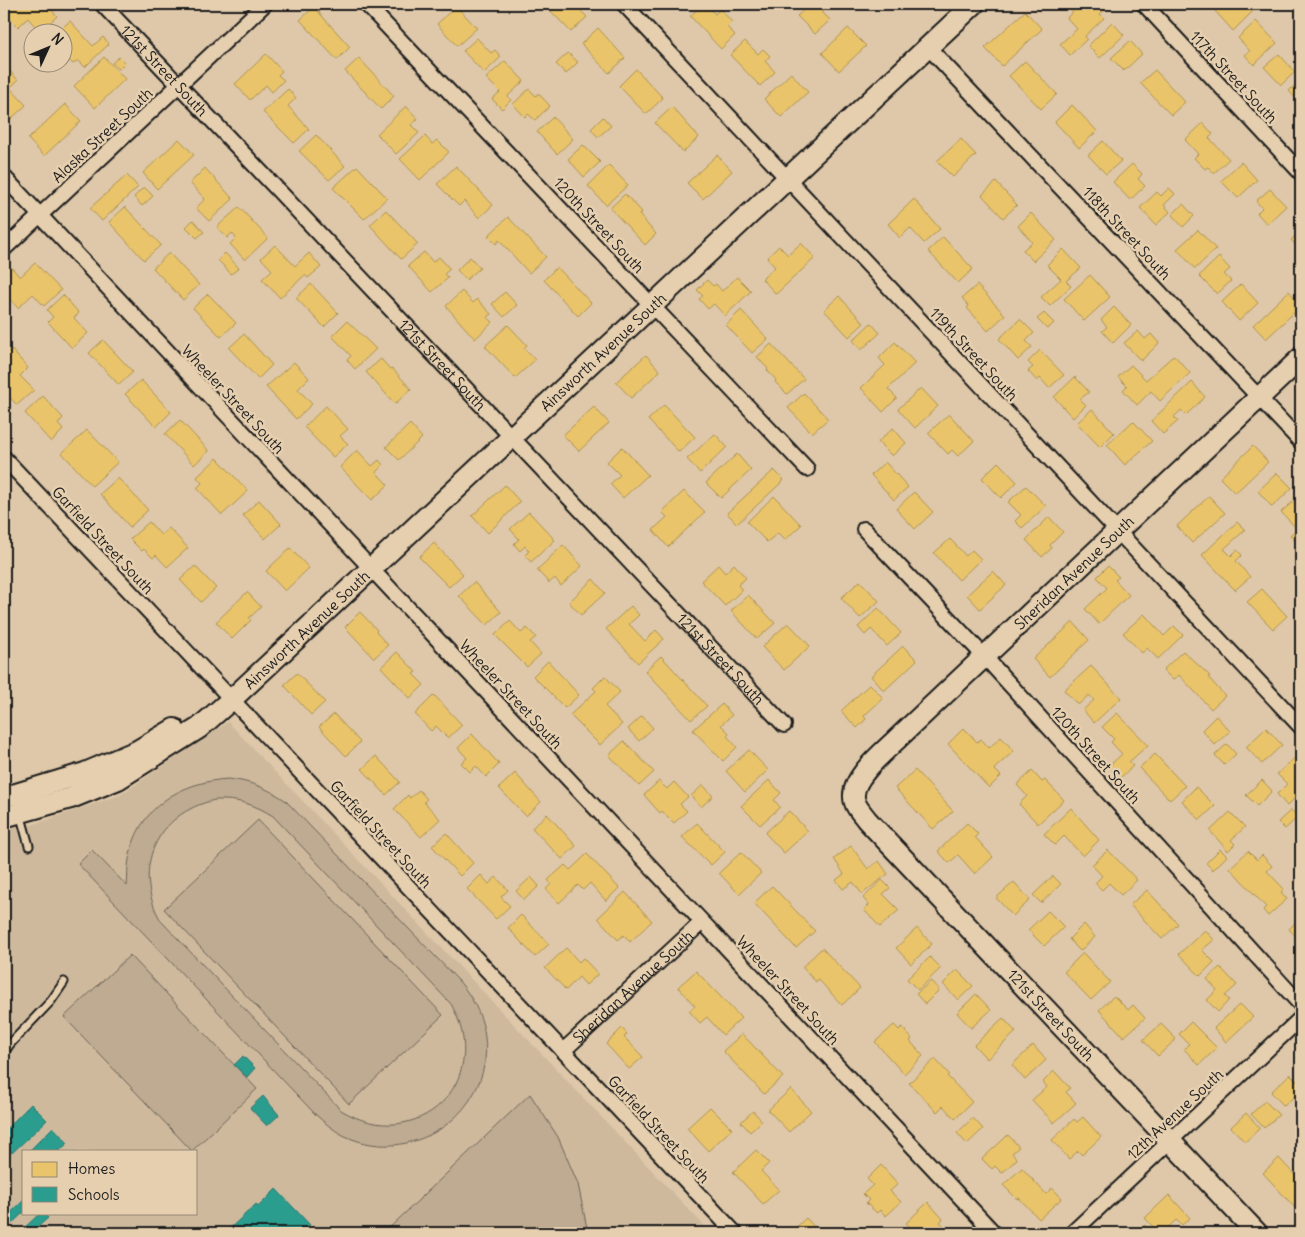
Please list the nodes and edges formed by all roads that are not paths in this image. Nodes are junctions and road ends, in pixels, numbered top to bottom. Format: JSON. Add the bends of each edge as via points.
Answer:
{"nodes":[{"id":1,"x":102,"y":4,"type":"edge"},
{"id":2,"x":265,"y":4,"type":"edge"},
{"id":3,"x":366,"y":4,"type":"edge"},
{"id":4,"x":624,"y":4,"type":"edge"},
{"id":5,"x":974,"y":4,"type":"edge"},
{"id":6,"x":1144,"y":4,"type":"edge"},
{"id":7,"x":928,"y":47,"type":"junction"},
{"id":8,"x":179,"y":85,"type":"junction"},
{"id":9,"x":1301,"y":173,"type":"edge"},
{"id":10,"x":4,"y":177,"type":"edge"},
{"id":11,"x":787,"y":178,"type":"junction"},
{"id":12,"x":39,"y":216,"type":"junction"},
{"id":13,"x":4,"y":249,"type":"edge"},
{"id":14,"x":652,"y":305,"type":"junction"},
{"id":15,"x":1301,"y":358,"type":"edge"},
{"id":16,"x":1259,"y":396,"type":"junction"},
{"id":17,"x":512,"y":436,"type":"junction"},
{"id":18,"x":1301,"y":442,"type":"edge"},
{"id":19,"x":4,"y":458,"type":"edge"},
{"id":20,"x":807,"y":469,"type":"dead end"},
{"id":21,"x":864,"y":529,"type":"dead end"},
{"id":22,"x":1118,"y":531,"type":"junction"},
{"id":23,"x":371,"y":569,"type":"junction"},
{"id":24,"x":984,"y":656,"type":"junction"},
{"id":25,"x":232,"y":699,"type":"junction"},
{"id":26,"x":784,"y":725,"type":"dead end"},
{"id":27,"x":1301,"y":727,"type":"edge"},
{"id":28,"x":854,"y":791,"type":"joint"},
{"id":29,"x":4,"y":796,"type":"edge"},
{"id":30,"x":12,"y":815,"type":"edge"},
{"id":31,"x":30,"y":846,"type":"dead end"},
{"id":32,"x":702,"y":922,"type":"junction"},
{"id":33,"x":64,"y":982,"type":"dead end"},
{"id":34,"x":1301,"y":1004,"type":"edge"},
{"id":35,"x":1301,"y":1018,"type":"edge"},
{"id":36,"x":563,"y":1051,"type":"junction"},
{"id":37,"x":4,"y":1053,"type":"edge"},
{"id":38,"x":1171,"y":1141,"type":"junction"},
{"id":39,"x":735,"y":1233,"type":"edge"},
{"id":40,"x":994,"y":1233,"type":"edge"},
{"id":41,"x":1072,"y":1233,"type":"edge"},
{"id":42,"x":1257,"y":1233,"type":"edge"}],
"edges":[{"from":1,"to":8,"type":"street","name":"121st Street South"},
{"from":2,"to":8,"type":"street","name":"Alaska Street South"},
{"from":3,"to":14,"type":"street","name":"120th Street South"},
{"from":4,"to":11,"type":"street","name":"119th Street South"},
{"from":5,"to":7,"type":"street","name":"Ainsworth Avenue South"},
{"from":6,"to":9,"type":"street","name":"117th Street South"},
{"from":7,"to":11,"type":"street","name":"Ainsworth Avenue South"},
{"from":7,"to":16,"type":"street","name":"118th Street South"},
{"from":8,"to":12,"type":"street","name":"Alaska Street South"},
{"from":8,"to":17,"type":"street","name":"121st Street South"},
{"from":10,"to":12,"type":"street","name":"Wheeler Street South"},
{"from":11,"to":14,"type":"street","name":"Ainsworth Avenue South"},
{"from":11,"to":22,"type":"street","name":"119th Street South"},
{"from":12,"to":13,"type":"street","name":"Alaska Street South"},
{"from":12,"to":23,"type":"street","name":"Wheeler Street South"},
{"from":14,"to":17,"type":"street","name":"Ainsworth Avenue South"},
{"from":14,"to":20,"type":"street","name":"120th Street South"},
{"from":15,"to":16,"type":"street","name":"Sheridan Avenue South"},
{"from":16,"to":18,"type":"street","name":"118th Street South"},
{"from":16,"to":22,"type":"street","name":"Sheridan Avenue South"},
{"from":17,"to":23,"type":"street","name":"Ainsworth Avenue South"},
{"from":17,"to":26,"type":"street","name":"121st Street South"},
{"from":19,"to":25,"type":"street","name":"Garfield Street South"},
{"from":21,"to":24,"type":"street","name":"120th Street South"},
{"from":22,"to":24,"type":"street","name":"Sheridan Avenue South"},
{"from":22,"to":27,"type":"street","name":"119th Street South"},
{"from":23,"to":25,"type":"street","name":"Ainsworth Avenue South"},
{"from":23,"to":32,"type":"street","name":"Wheeler Street South"},
{"from":24,"to":28,"type":"street","name":"Sheridan Avenue South","via":[[874,761]]},
{"from":24,"to":34,"type":"street","name":"120th Street South"},
{"from":25,"to":29,"type":"street","name":"Ainsworth Avenue South","via":[[200,713],[137,751],[86,773]]},
{"from":25,"to":30,"type":"street","name":"Ainsworth Avenue South","via":[[199,728],[118,779],[71,798]]},
{"from":25,"to":36,"type":"street","name":"Garfield Street South"},
{"from":28,"to":38,"type":"street","name":"121st Street South","via":[[856,806],[867,820]]},
{"from":30,"to":31,"type":"lane"},
{"from":32,"to":36,"type":"street","name":"Sheridan Avenue South"},
{"from":32,"to":40,"type":"street","name":"Wheeler Street South"},
{"from":33,"to":37,"type":"lane"},
{"from":35,"to":38,"type":"street","name":"12th Avenue South"},
{"from":36,"to":39,"type":"street","name":"Garfield Street South"},
{"from":38,"to":41,"type":"street","name":"12th Avenue South"},
{"from":38,"to":42,"type":"street","name":"121st Street South"}]}
